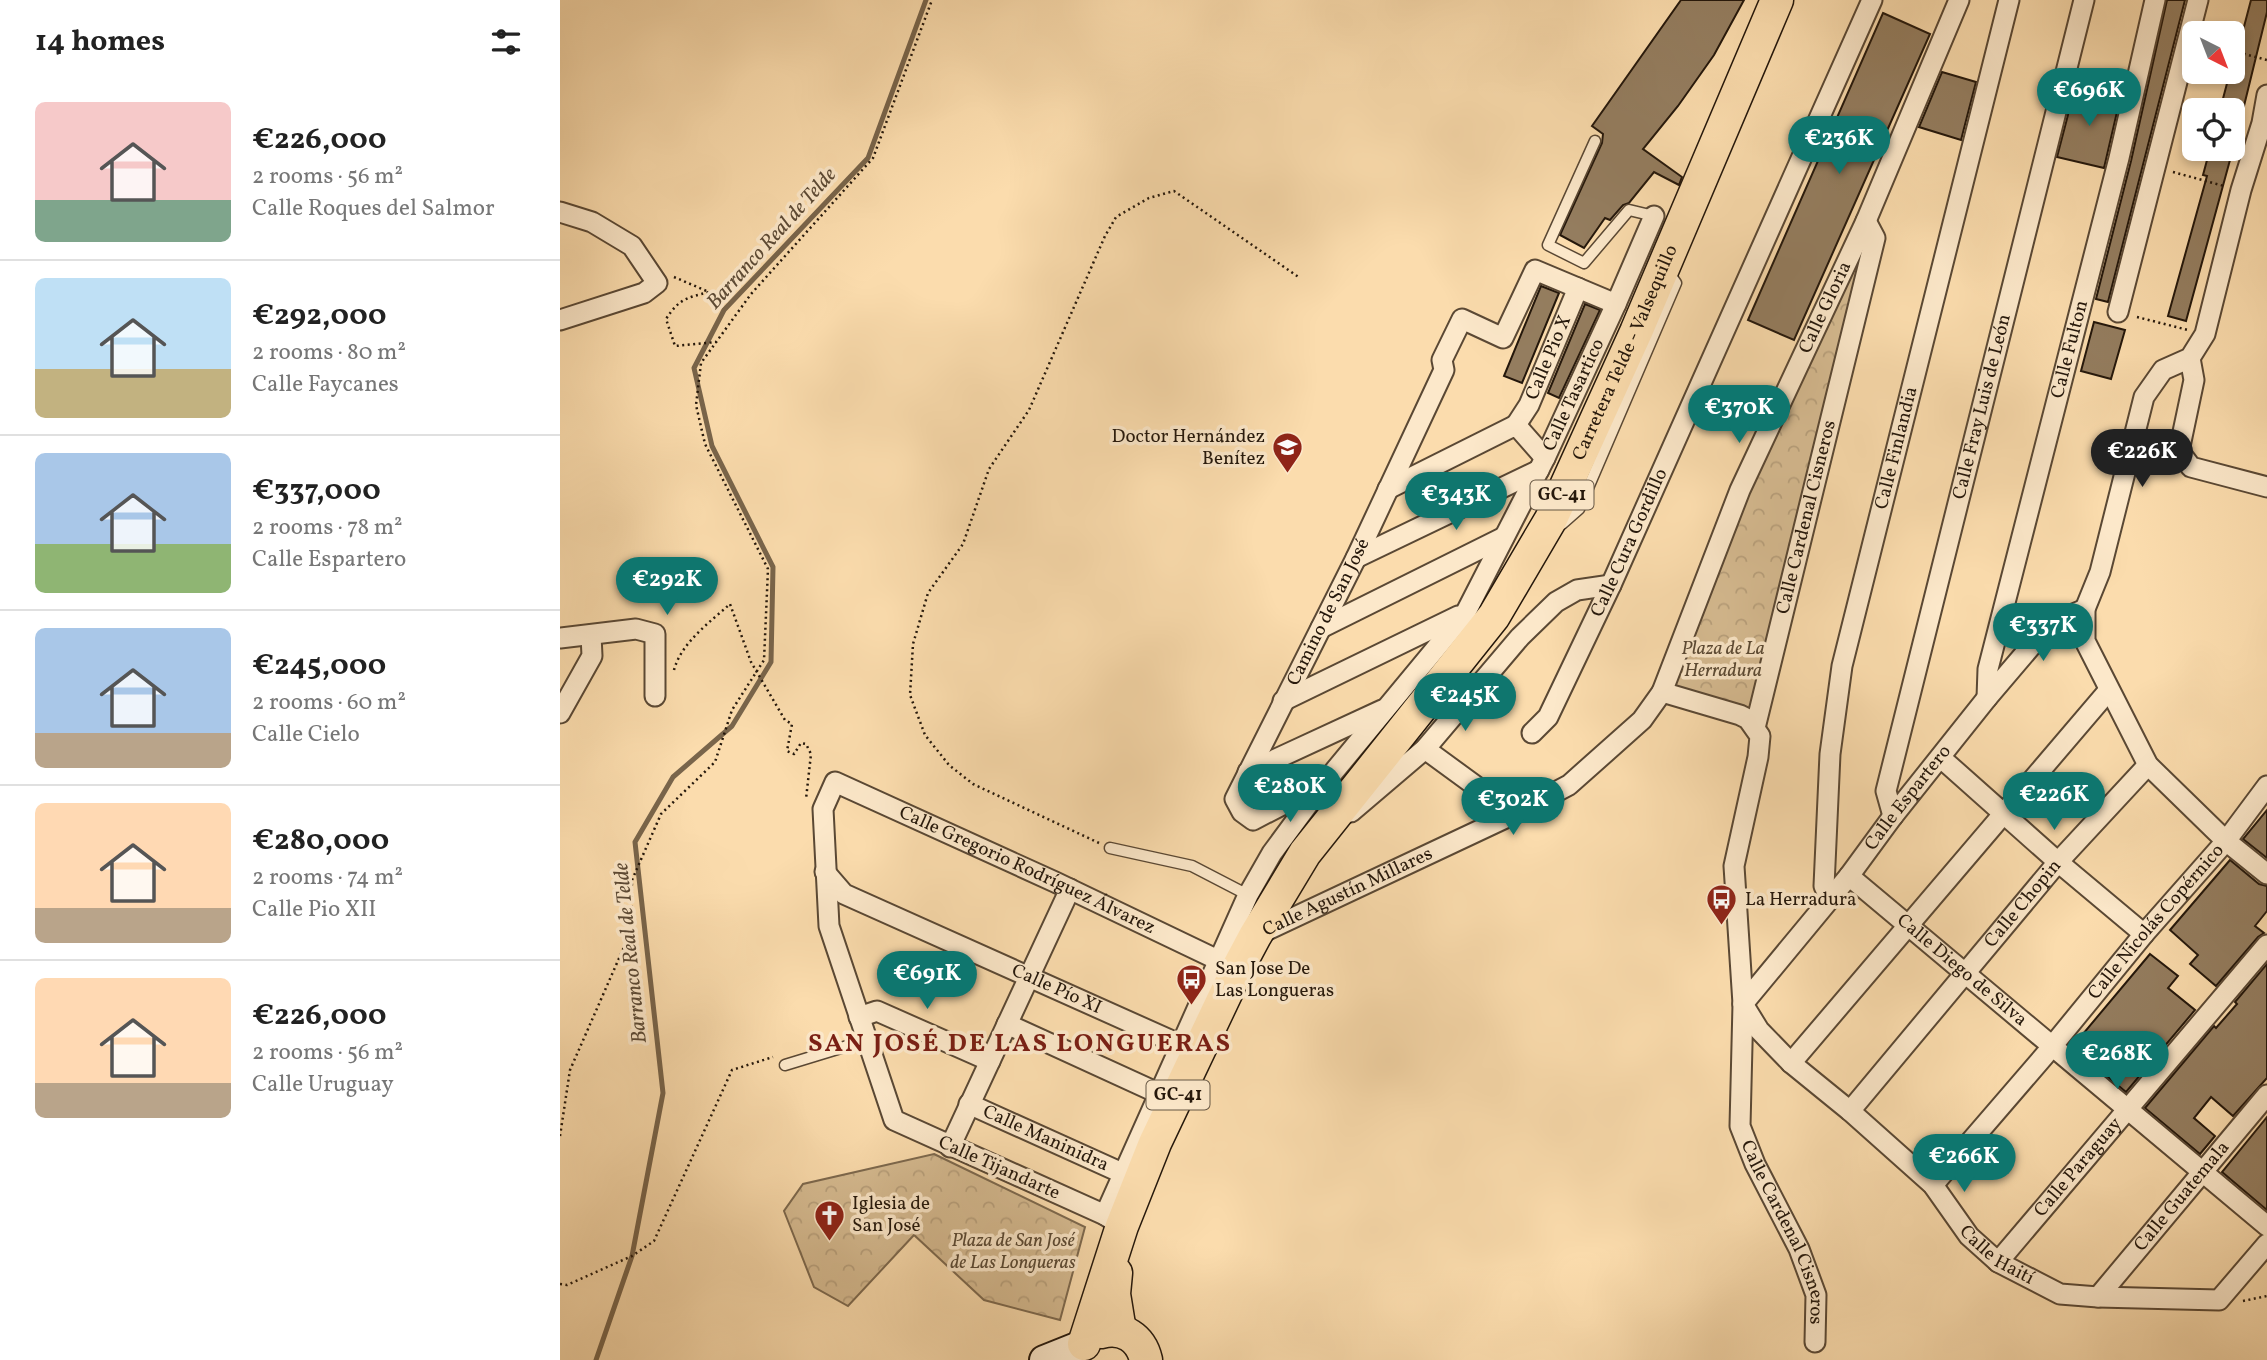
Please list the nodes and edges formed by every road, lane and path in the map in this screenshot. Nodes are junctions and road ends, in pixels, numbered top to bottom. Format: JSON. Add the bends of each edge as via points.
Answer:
{"nodes":[{"id":1,"x":932,"y":0,"type":"edge"},
{"id":2,"x":1777,"y":0,"type":"edge"},
{"id":3,"x":1872,"y":0,"type":"edge"},
{"id":4,"x":1959,"y":0,"type":"edge"},
{"id":5,"x":2009,"y":0,"type":"edge"},
{"id":6,"x":2084,"y":0,"type":"edge"},
{"id":7,"x":2155,"y":0,"type":"edge"},
{"id":8,"x":2199,"y":0,"type":"edge"},
{"id":9,"x":2245,"y":54,"type":"edge"},
{"id":10,"x":2267,"y":60,"type":"edge"},
{"id":11,"x":2267,"y":95,"type":"edge"},
{"id":12,"x":2264,"y":124,"type":"edge"},
{"id":13,"x":1595,"y":141,"type":"dead end"},
{"id":14,"x":2157,"y":168,"type":"junction"},
{"id":15,"x":2241,"y":190,"type":"junction"},
{"id":16,"x":560,"y":212,"type":"edge"},
{"id":17,"x":1654,"y":216,"type":"joint"},
{"id":18,"x":1866,"y":221,"type":"junction"},
{"id":19,"x":643,"y":264,"type":"junction"},
{"id":20,"x":1300,"y":278,"type":"dead end"},
{"id":21,"x":1578,"y":288,"type":"junction"},
{"id":22,"x":1616,"y":304,"type":"junction"},
{"id":23,"x":2118,"y":312,"type":"joint"},
{"id":24,"x":560,"y":320,"type":"edge"},
{"id":25,"x":2205,"y":334,"type":"junction"},
{"id":26,"x":716,"y":342,"type":"junction"},
{"id":27,"x":2190,"y":358,"type":"junction"},
{"id":28,"x":1516,"y":425,"type":"junction"},
{"id":29,"x":1542,"y":464,"type":"junction"},
{"id":30,"x":2267,"y":487,"type":"edge"},
{"id":31,"x":1388,"y":489,"type":"junction"},
{"id":32,"x":1504,"y":537,"type":"junction"},
{"id":33,"x":1356,"y":558,"type":"junction"},
{"id":34,"x":1611,"y":585,"type":"junction"},
{"id":35,"x":2085,"y":609,"type":"junction"},
{"id":36,"x":1466,"y":612,"type":"junction"},
{"id":37,"x":1321,"y":628,"type":"junction"},
{"id":38,"x":591,"y":635,"type":"junction"},
{"id":39,"x":560,"y":638,"type":"edge"},
{"id":40,"x":757,"y":671,"type":"junction"},
{"id":41,"x":673,"y":672,"type":"dead end"},
{"id":42,"x":2109,"y":690,"type":"junction"},
{"id":43,"x":1662,"y":692,"type":"junction"},
{"id":44,"x":654,"y":696,"type":"dead end"},
{"id":45,"x":1987,"y":698,"type":"junction"},
{"id":46,"x":1283,"y":701,"type":"junction"},
{"id":47,"x":1389,"y":706,"type":"junction"},
{"id":48,"x":560,"y":713,"type":"edge"},
{"id":49,"x":1755,"y":727,"type":"junction"},
{"id":50,"x":1532,"y":733,"type":"dead end"},
{"id":51,"x":1425,"y":749,"type":"junction"},
{"id":52,"x":1941,"y":758,"type":"junction"},
{"id":53,"x":2148,"y":765,"type":"junction"},
{"id":54,"x":1248,"y":772,"type":"junction"},
{"id":55,"x":2267,"y":786,"type":"edge"},
{"id":56,"x":1317,"y":792,"type":"junction"},
{"id":57,"x":807,"y":807,"type":"dead end"},
{"id":58,"x":1514,"y":814,"type":"junction"},
{"id":59,"x":2004,"y":814,"type":"junction"},
{"id":60,"x":1893,"y":816,"type":"junction"},
{"id":61,"x":2226,"y":841,"type":"junction"},
{"id":62,"x":1110,"y":848,"type":"joint"},
{"id":63,"x":1305,"y":853,"type":"junction"},
{"id":64,"x":2058,"y":862,"type":"junction"},
{"id":65,"x":825,"y":872,"type":"junction"},
{"id":66,"x":2267,"y":874,"type":"edge"},
{"id":67,"x":1849,"y":876,"type":"junction"},
{"id":68,"x":1070,"y":889,"type":"junction"},
{"id":69,"x":1248,"y":895,"type":"junction"},
{"id":70,"x":1829,"y":900,"type":"junction"},
{"id":71,"x":1908,"y":925,"type":"junction"},
{"id":72,"x":2144,"y":934,"type":"junction"},
{"id":73,"x":1255,"y":936,"type":"junction"},
{"id":74,"x":2267,"y":946,"type":"edge"},
{"id":75,"x":1229,"y":963,"type":"junction"},
{"id":76,"x":1965,"y":971,"type":"junction"},
{"id":77,"x":1028,"y":978,"type":"junction"},
{"id":78,"x":1743,"y":1004,"type":"junction"},
{"id":79,"x":859,"y":1017,"type":"junction"},
{"id":80,"x":1007,"y":1024,"type":"junction"},
{"id":81,"x":867,"y":1040,"type":"junction"},
{"id":82,"x":1181,"y":1045,"type":"junction"},
{"id":83,"x":2053,"y":1045,"type":"junction"},
{"id":84,"x":784,"y":1053,"type":"dead end"},
{"id":85,"x":990,"y":1060,"type":"junction"},
{"id":86,"x":1791,"y":1063,"type":"junction"},
{"id":87,"x":785,"y":1065,"type":"dead end"},
{"id":88,"x":1160,"y":1094,"type":"junction"},
{"id":89,"x":2267,"y":1095,"type":"edge"},
{"id":90,"x":969,"y":1104,"type":"junction"},
{"id":91,"x":2128,"y":1110,"type":"junction"},
{"id":92,"x":1850,"y":1111,"type":"junction"},
{"id":93,"x":560,"y":1136,"type":"edge"},
{"id":94,"x":950,"y":1147,"type":"junction"},
{"id":95,"x":2202,"y":1172,"type":"junction"},
{"id":96,"x":1122,"y":1173,"type":"junction"},
{"id":97,"x":1933,"y":1185,"type":"junction"},
{"id":98,"x":1113,"y":1220,"type":"junction"},
{"id":99,"x":2267,"y":1226,"type":"edge"},
{"id":100,"x":2267,"y":1244,"type":"edge"},
{"id":101,"x":1998,"y":1262,"type":"junction"},
{"id":102,"x":560,"y":1284,"type":"edge"},
{"id":103,"x":2098,"y":1297,"type":"junction"},
{"id":104,"x":1120,"y":1331,"type":"junction"},
{"id":105,"x":1815,"y":1342,"type":"dead end"},
{"id":106,"x":1081,"y":1352,"type":"edge"},
{"id":107,"x":1044,"y":1360,"type":"edge"},
{"id":108,"x":1146,"y":1360,"type":"edge"}],
"edges":[{"from":1,"to":26,"type":"path","via":[[873,158],[751,294]]},
{"from":2,"to":63,"type":"main road","name":"Carretera Telde - Valsequillo","number":"GC-41","via":[[1551,519],[1494,617]]},
{"from":3,"to":34,"type":"street","name":"Calle Cura Gordillo"},
{"from":4,"to":18,"type":"street","name":"Calle Gloria"},
{"from":5,"to":70,"type":"street","name":"Calle Finlandia","via":[[1842,666],[1829,767],[1824,886]]},
{"from":6,"to":60,"type":"street","name":"Calle Fray Luis de León","via":[[1886,791]]},
{"from":7,"to":45,"type":"street","name":"Calle Fulton","via":[[1988,669]]},
{"from":8,"to":14,"type":"street"},
{"from":9,"to":10,"type":"path"},
{"from":11,"to":12,"type":"street"},
{"from":12,"to":15,"type":"street"},
{"from":13,"to":17,"type":"lane","via":[[1548,245],[1584,262],[1629,210]]},
{"from":14,"to":15,"type":"path"},
{"from":14,"to":23,"type":"street"},
{"from":15,"to":25,"type":"street"},
{"from":16,"to":19,"type":"street","via":[[592,222],[632,246]]},
{"from":17,"to":22,"type":"street","name":"Calle Tasartico"},
{"from":18,"to":43,"type":"street","name":"Calle Gloria","via":[[1740,490]]},
{"from":18,"to":49,"type":"street","name":"Calle Cardenal Cisneros","via":[[1875,238]]},
{"from":19,"to":24,"type":"street","via":[[657,283],[644,293]]},
{"from":19,"to":26,"type":"path","via":[[709,292],[674,306],[666,319],[675,346]]},
{"from":20,"to":62,"type":"path","via":[[1174,191],[1116,216],[1029,410],[989,469],[962,544],[928,593],[913,644],[910,695],[925,735],[949,765],[973,784]]},
{"from":21,"to":22,"type":"street","name":"Camino de San José"},
{"from":21,"to":28,"type":"street","name":"Calle Pio X","via":[[1529,405]]},
{"from":21,"to":31,"type":"street","name":"Camino de San José","via":[[1535,270],[1503,338],[1462,318],[1442,360],[1444,370]]},
{"from":22,"to":29,"type":"street","name":"Calle Tasartico"},
{"from":23,"to":25,"type":"path"},
{"from":25,"to":27,"type":"street"},
{"from":26,"to":40,"type":"path","via":[[701,363],[696,405],[705,444],[768,569],[764,660]]},
{"from":27,"to":30,"type":"street","via":[[2194,380],[2179,451],[2191,467]]},
{"from":27,"to":35,"type":"street","via":[[2163,370],[2144,397],[2100,572]]},
{"from":28,"to":29,"type":"street"},
{"from":28,"to":31,"type":"street"},
{"from":29,"to":32,"type":"street","name":"Calle Tasartico"},
{"from":29,"to":33,"type":"street"},
{"from":31,"to":33,"type":"street","name":"Camino de San José"},
{"from":32,"to":36,"type":"street","name":"Calle Tasartico"},
{"from":32,"to":37,"type":"street"},
{"from":33,"to":37,"type":"street","name":"Camino de San José"},
{"from":34,"to":50,"type":"street","name":"Calle Cura Gordillo","via":[[1548,717]]},
{"from":34,"to":51,"type":"street","via":[[1577,590],[1556,602],[1520,637]]},
{"from":35,"to":42,"type":"street","via":[[2085,641]]},
{"from":35,"to":45,"type":"street","name":"Calle Espartero","via":[[2050,624]]},
{"from":36,"to":46,"type":"street"},
{"from":36,"to":47,"type":"street","name":"Calle Tasartico"},
{"from":37,"to":46,"type":"street","name":"Camino de San José"},
{"from":38,"to":39,"type":"street"},
{"from":38,"to":44,"type":"street","via":[[636,629],[655,634]]},
{"from":38,"to":48,"type":"street","via":[[592,656]]},
{"from":40,"to":41,"type":"path","via":[[730,604],[703,628]]},
{"from":40,"to":57,"type":"path","via":[[785,720],[792,724],[788,751],[794,754],[801,743],[811,754]]},
{"from":40,"to":93,"type":"path","via":[[732,710],[715,762],[661,814],[632,880],[631,930],[570,1070]]},
{"from":42,"to":53,"type":"street"},
{"from":42,"to":59,"type":"street"},
{"from":43,"to":49,"type":"street","via":[[1740,715]]},
{"from":43,"to":58,"type":"street","name":"Calle Agustín Millares","via":[[1642,720],[1569,785]]},
{"from":45,"to":52,"type":"street","name":"Calle Espartero"},
{"from":46,"to":54,"type":"street","name":"Camino de San José"},
{"from":47,"to":54,"type":"street"},
{"from":47,"to":56,"type":"street","name":"Calle Tasartico"},
{"from":49,"to":78,"type":"street","name":"Calle Cardenal Cisneros","via":[[1760,736],[1758,757],[1734,866]]},
{"from":51,"to":58,"type":"street"},
{"from":51,"to":63,"type":"street"},
{"from":52,"to":59,"type":"street"},
{"from":52,"to":60,"type":"street","name":"Calle Espartero"},
{"from":53,"to":61,"type":"street"},
{"from":53,"to":64,"type":"street","name":"Calle Chopin"},
{"from":54,"to":56,"type":"street","name":"Camino de San José","via":[[1235,799],[1253,820],[1305,793]]},
{"from":55,"to":61,"type":"street","name":"Calle Nicolás Copérnico"},
{"from":56,"to":69,"type":"street","name":"Calle Tasartico"},
{"from":58,"to":73,"type":"street","name":"Calle Agustín Millares"},
{"from":59,"to":64,"type":"street"},
{"from":59,"to":71,"type":"street"},
{"from":60,"to":67,"type":"street","name":"Calle Espartero"},
{"from":61,"to":66,"type":"street"},
{"from":61,"to":72,"type":"street","name":"Calle Nicolás Copérnico"},
{"from":62,"to":69,"type":"lane","via":[[1192,866]]},
{"from":63,"to":73,"type":"main road","name":"Carretera Telde - Valsequillo","number":"GC-41"},
{"from":64,"to":72,"type":"street"},
{"from":64,"to":76,"type":"street","name":"Calle Chopin"},
{"from":65,"to":68,"type":"street","name":"Calle Gregorio Rodríguez Álvarez","via":[[823,809],[835,782]]},
{"from":65,"to":77,"type":"street","name":"Calle Pío XI","via":[[844,894]]},
{"from":65,"to":79,"type":"street","via":[[829,926]]},
{"from":67,"to":70,"type":"street","name":"Calle Espartero"},
{"from":67,"to":71,"type":"street","name":"Calle Diego de Silva"},
{"from":68,"to":75,"type":"street","name":"Calle Gregorio Rodríguez Álvarez"},
{"from":68,"to":77,"type":"street"},
{"from":69,"to":75,"type":"street","name":"Calle Tasartico"},
{"from":70,"to":78,"type":"street","name":"Calle Espartero"},
{"from":71,"to":76,"type":"street","name":"Calle Diego de Silva"},
{"from":71,"to":86,"type":"street"},
{"from":72,"to":83,"type":"street","name":"Calle Nicolás Copérnico"},
{"from":73,"to":75,"type":"main road","name":"Carretera Telde - Valsequillo","number":"GC-41"},
{"from":74,"to":91,"type":"street","name":"Calle Paraguay"},
{"from":75,"to":82,"type":"street","name":"Calle Tasartico"},
{"from":75,"to":98,"type":"main road","name":"Carretera Telde - Valsequillo","number":"GC-41","via":[[1156,1143]]},
{"from":76,"to":83,"type":"street","name":"Calle Diego de Silva"},
{"from":76,"to":92,"type":"street","name":"Calle Chopin"},
{"from":77,"to":80,"type":"street"},
{"from":77,"to":82,"type":"street","name":"Calle Pío XI"},
{"from":78,"to":86,"type":"street","name":"Calle Haití","via":[[1759,1030]]},
{"from":78,"to":105,"type":"street","name":"Calle Cardenal Cisneros","via":[[1740,1126],[1816,1295]]},
{"from":79,"to":81,"type":"street"},
{"from":79,"to":85,"type":"street","via":[[877,1011]]},
{"from":80,"to":85,"type":"street"},
{"from":80,"to":88,"type":"street"},
{"from":81,"to":87,"type":"lane"},
{"from":81,"to":94,"type":"street","name":"Calle Tijandarte","via":[[894,1121]]},
{"from":82,"to":88,"type":"street","name":"Calle Tasartico"},
{"from":83,"to":91,"type":"street","name":"Calle Diego de Silva"},
{"from":83,"to":97,"type":"street","name":"Calle Nicolás Copérnico"},
{"from":84,"to":102,"type":"path","via":[[732,1070],[654,1241],[632,1256]]},
{"from":85,"to":90,"type":"street"},
{"from":86,"to":92,"type":"street","name":"Calle Haití"},
{"from":88,"to":96,"type":"street","name":"Calle Tasartico"},
{"from":89,"to":95,"type":"street","name":"Calle Guatemala"},
{"from":90,"to":94,"type":"street"},
{"from":90,"to":96,"type":"street","name":"Calle Maninidra"},
{"from":91,"to":95,"type":"street","name":"Calle Diego de Silva"},
{"from":91,"to":101,"type":"street","name":"Calle Paraguay"},
{"from":92,"to":97,"type":"street","name":"Calle Haití"},
{"from":94,"to":98,"type":"street","name":"Calle Tijandarte"},
{"from":95,"to":99,"type":"street","name":"Calle Diego de Silva"},
{"from":95,"to":103,"type":"street","name":"Calle Guatemala"},
{"from":96,"to":98,"type":"street","name":"Calle Tasartico"},
{"from":97,"to":101,"type":"street","name":"Calle Haití","via":[[1969,1236]]},
{"from":98,"to":104,"type":"main road","name":"Carretera Telde - Valsequillo","number":"GC-41","via":[[1114,1294]]},
{"from":98,"to":106,"type":"main road","name":"Carretera Telde - Valsequillo","number":"GC-41"},
{"from":100,"to":103,"type":"street","name":"Calle Haití","via":[[2219,1300]]},
{"from":101,"to":103,"type":"street","name":"Calle Haití","via":[[2060,1294]]},
{"from":104,"to":106,"type":"main road","via":[[1093,1336]]},
{"from":104,"to":108,"type":"main road","via":[[1140,1343]]},
{"from":106,"to":107,"type":"street"}]}
